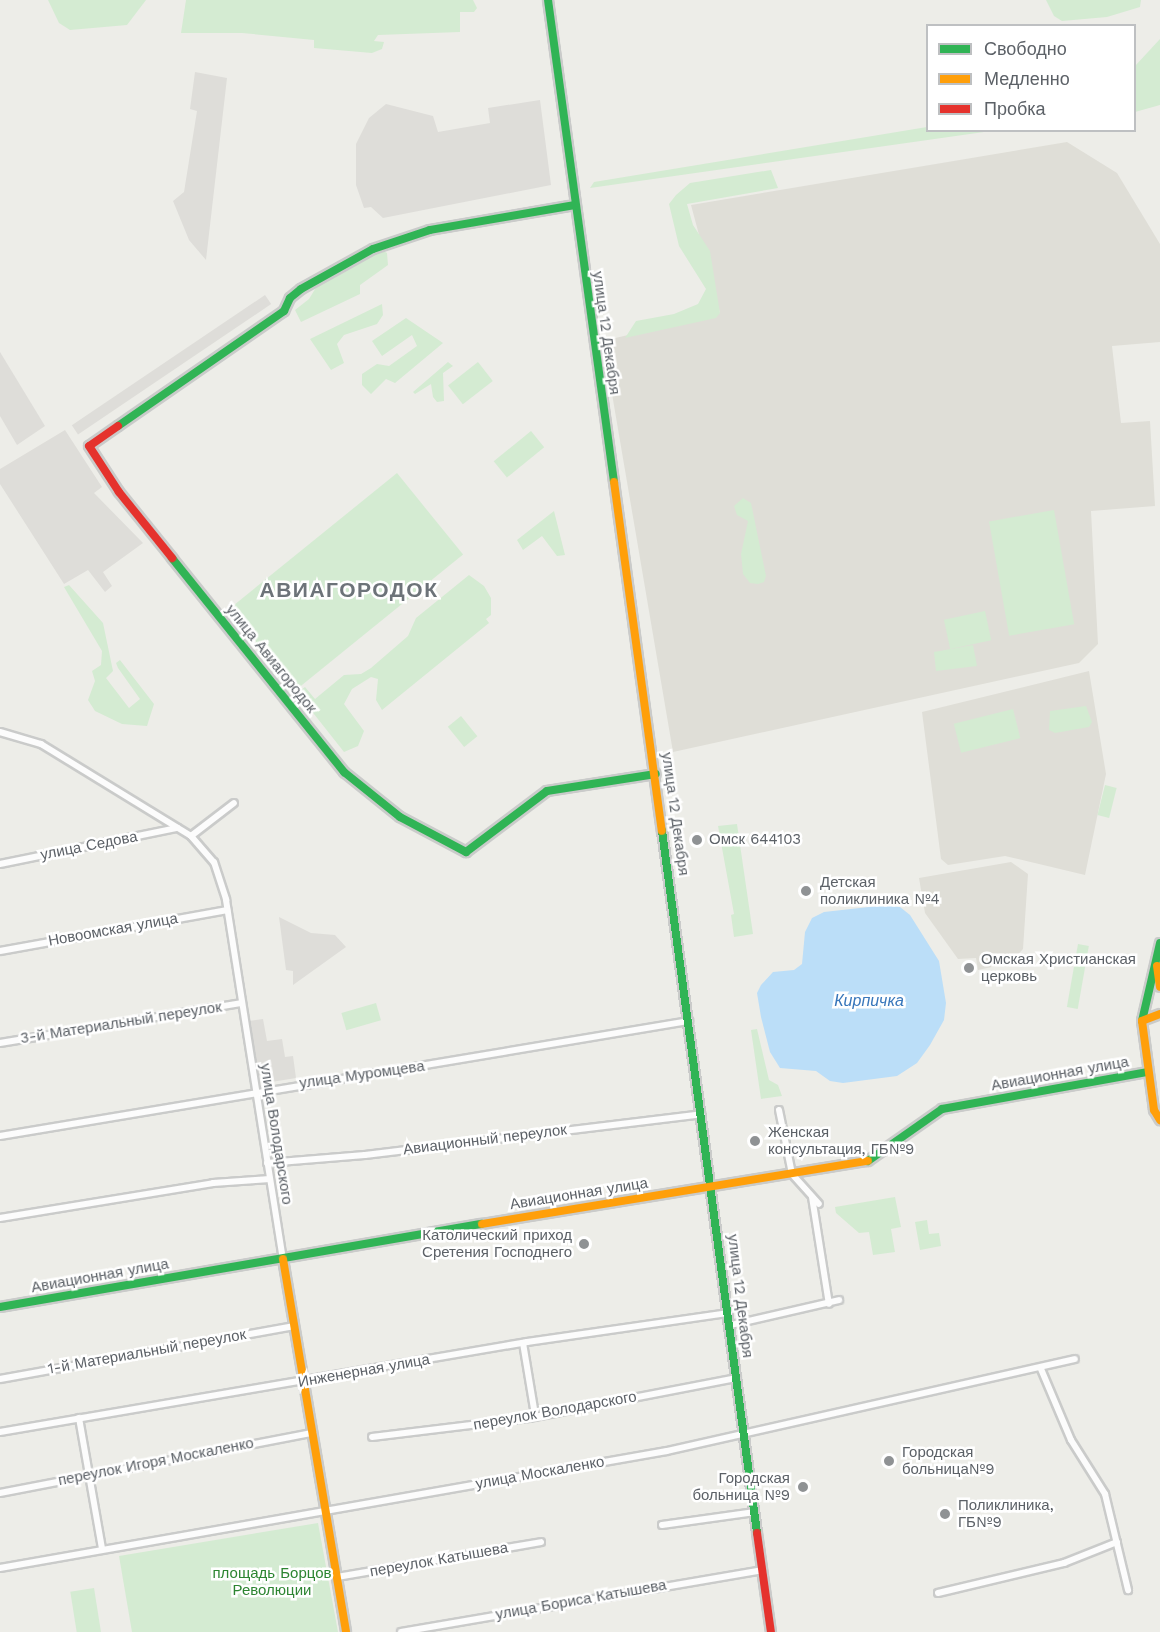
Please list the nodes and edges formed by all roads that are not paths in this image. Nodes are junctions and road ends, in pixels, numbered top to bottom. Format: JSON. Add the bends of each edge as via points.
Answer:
{"nodes":[{"id":1,"x":548,"y":0,"type":"edge"},
{"id":2,"x":574,"y":205,"type":"junction"},
{"id":3,"x":0,"y":732,"type":"edge"},
{"id":4,"x":656,"y":774,"type":"junction"},
{"id":5,"x":234,"y":803,"type":"dead end"},
{"id":6,"x":178,"y":828,"type":"junction"},
{"id":7,"x":191,"y":836,"type":"junction"},
{"id":8,"x":0,"y":864,"type":"edge"},
{"id":9,"x":227,"y":910,"type":"junction"},
{"id":10,"x":1160,"y":943,"type":"edge"},
{"id":11,"x":0,"y":951,"type":"edge"},
{"id":12,"x":1157,"y":962,"type":"junction"},
{"id":13,"x":1160,"y":987,"type":"edge"},
{"id":14,"x":241,"y":1003,"type":"junction"},
{"id":15,"x":1160,"y":1014,"type":"edge"},
{"id":16,"x":689,"y":1021,"type":"junction"},
{"id":17,"x":1142,"y":1021,"type":"junction"},
{"id":18,"x":0,"y":1043,"type":"edge"},
{"id":19,"x":1147,"y":1072,"type":"junction"},
{"id":20,"x":255,"y":1091,"type":"junction"},
{"id":21,"x":780,"y":1110,"type":"dead end"},
{"id":22,"x":702,"y":1114,"type":"junction"},
{"id":23,"x":1160,"y":1120,"type":"edge"},
{"id":24,"x":0,"y":1136,"type":"edge"},
{"id":25,"x":267,"y":1163,"type":"junction"},
{"id":26,"x":792,"y":1174,"type":"junction"},
{"id":27,"x":270,"y":1179,"type":"junction"},
{"id":28,"x":712,"y":1187,"type":"junction"},
{"id":29,"x":812,"y":1197,"type":"junction"},
{"id":30,"x":819,"y":1204,"type":"dead end"},
{"id":31,"x":0,"y":1218,"type":"edge"},
{"id":32,"x":283,"y":1258,"type":"junction"},
{"id":33,"x":839,"y":1300,"type":"dead end"},
{"id":34,"x":829,"y":1304,"type":"junction"},
{"id":35,"x":0,"y":1307,"type":"edge"},
{"id":36,"x":729,"y":1313,"type":"junction"},
{"id":37,"x":731,"y":1325,"type":"junction"},
{"id":38,"x":294,"y":1326,"type":"junction"},
{"id":39,"x":523,"y":1343,"type":"junction"},
{"id":40,"x":1075,"y":1359,"type":"dead end"},
{"id":41,"x":1041,"y":1369,"type":"junction"},
{"id":42,"x":737,"y":1378,"type":"junction"},
{"id":43,"x":0,"y":1379,"type":"edge"},
{"id":44,"x":304,"y":1382,"type":"junction"},
{"id":45,"x":535,"y":1415,"type":"junction"},
{"id":46,"x":80,"y":1418,"type":"junction"},
{"id":47,"x":0,"y":1432,"type":"edge"},
{"id":48,"x":313,"y":1433,"type":"junction"},
{"id":49,"x":745,"y":1434,"type":"junction"},
{"id":50,"x":372,"y":1437,"type":"dead end"},
{"id":51,"x":88,"y":1476,"type":"junction"},
{"id":52,"x":0,"y":1492,"type":"edge"},
{"id":53,"x":326,"y":1510,"type":"junction"},
{"id":54,"x":755,"y":1512,"type":"junction"},
{"id":55,"x":662,"y":1525,"type":"dead end"},
{"id":56,"x":541,"y":1542,"type":"dead end"},
{"id":57,"x":1117,"y":1542,"type":"junction"},
{"id":58,"x":102,"y":1549,"type":"junction"},
{"id":59,"x":0,"y":1568,"type":"edge"},
{"id":60,"x":762,"y":1570,"type":"junction"},
{"id":61,"x":337,"y":1577,"type":"junction"},
{"id":62,"x":1128,"y":1590,"type":"dead end"},
{"id":63,"x":938,"y":1593,"type":"dead end"},
{"id":64,"x":346,"y":1632,"type":"edge"},
{"id":65,"x":401,"y":1632,"type":"edge"},
{"id":66,"x":771,"y":1632,"type":"edge"}],
"edges":[{"from":1,"to":2,"type":"main road","name":"улица 12 Декабря"},
{"from":2,"to":4,"type":"main road","name":"улица 12 Декабря"},
{"from":2,"to":4,"type":"main road","name":"улица Авиагородок","via":[[430,230],[373,249],[301,289],[284,311],[89,446],[119,492],[344,772],[382,807],[466,852],[547,791]]},
{"from":3,"to":6,"type":"street","name":"улица Володарского","via":[[30,738]]},
{"from":4,"to":16,"type":"main road","name":"улица 12 Декабря"},
{"from":5,"to":7,"type":"street"},
{"from":6,"to":7,"type":"street","name":"улица Володарского"},
{"from":6,"to":8,"type":"street","name":"улица Седова"},
{"from":7,"to":9,"type":"street","name":"улица Володарского","via":[[214,862]]},
{"from":9,"to":11,"type":"street","name":"Новоомская улица"},
{"from":9,"to":14,"type":"street","name":"улица Володарского"},
{"from":10,"to":12,"type":"main road"},
{"from":12,"to":13,"type":"main road"},
{"from":12,"to":17,"type":"main road"},
{"from":14,"to":18,"type":"street","name":"3-й Материальный переулок"},
{"from":14,"to":20,"type":"street","name":"улица Володарского"},
{"from":15,"to":17,"type":"main road"},
{"from":16,"to":20,"type":"street","name":"улица Муромцева"},
{"from":16,"to":22,"type":"main road","name":"улица 12 Декабря"},
{"from":17,"to":19,"type":"main road"},
{"from":19,"to":23,"type":"main road"},
{"from":19,"to":26,"type":"main road","name":"Авиационная улица","via":[[942,1109],[924,1118],[874,1160]]},
{"from":20,"to":24,"type":"street","name":"улица Муромцева"},
{"from":20,"to":25,"type":"street","name":"улица Володарского"},
{"from":21,"to":26,"type":"street"},
{"from":22,"to":25,"type":"street","name":"Авиационный переулок","via":[[365,1155]]},
{"from":22,"to":28,"type":"main road","name":"улица 12 Декабря"},
{"from":25,"to":27,"type":"street","name":"улица Володарского"},
{"from":26,"to":28,"type":"main road","name":"Авиационная улица"},
{"from":26,"to":29,"type":"street"},
{"from":27,"to":31,"type":"street","via":[[213,1184]]},
{"from":27,"to":32,"type":"street","name":"улица Володарского"},
{"from":28,"to":32,"type":"main road","name":"Авиационная улица"},
{"from":28,"to":36,"type":"main road","name":"улица 12 Декабря"},
{"from":29,"to":30,"type":"street"},
{"from":29,"to":34,"type":"street"},
{"from":32,"to":35,"type":"main road","name":"Авиационная улица"},
{"from":32,"to":38,"type":"main road","name":"улица Володарского"},
{"from":33,"to":34,"type":"street"},
{"from":34,"to":37,"type":"street"},
{"from":36,"to":37,"type":"main road","name":"улица 12 Декабря"},
{"from":36,"to":39,"type":"street","name":"Инженерная улица"},
{"from":37,"to":42,"type":"main road","name":"улица 12 Декабря"},
{"from":38,"to":43,"type":"street","name":"1-й Материальный переулок"},
{"from":38,"to":44,"type":"main road","name":"улица Володарского"},
{"from":39,"to":44,"type":"street","name":"Инженерная улица"},
{"from":39,"to":45,"type":"street"},
{"from":40,"to":41,"type":"street","name":"улица Москаленко"},
{"from":41,"to":49,"type":"street","name":"улица Москаленко"},
{"from":41,"to":57,"type":"street","via":[[1071,1440],[1105,1494]]},
{"from":42,"to":45,"type":"street","name":"переулок Володарского"},
{"from":42,"to":49,"type":"main road","name":"улица 12 Декабря"},
{"from":44,"to":46,"type":"street","name":"Инженерная улица"},
{"from":44,"to":48,"type":"main road","name":"улица Володарского"},
{"from":45,"to":50,"type":"street","name":"переулок Володарского"},
{"from":46,"to":47,"type":"street","name":"Инженерная улица"},
{"from":46,"to":51,"type":"street"},
{"from":48,"to":51,"type":"street","name":"переулок Игоря Москаленко"},
{"from":48,"to":53,"type":"main road","name":"улица Володарского"},
{"from":49,"to":53,"type":"street","name":"улица Москаленко"},
{"from":49,"to":54,"type":"main road","name":"улица 12 Декабря"},
{"from":51,"to":52,"type":"street","name":"переулок Игоря Москаленко"},
{"from":51,"to":58,"type":"street"},
{"from":53,"to":58,"type":"street","name":"улица Москаленко"},
{"from":53,"to":61,"type":"main road","name":"улица Володарского"},
{"from":54,"to":55,"type":"street"},
{"from":54,"to":60,"type":"main road","name":"улица 12 Декабря"},
{"from":56,"to":61,"type":"street","name":"переулок Катышева"},
{"from":57,"to":62,"type":"street"},
{"from":57,"to":63,"type":"street","via":[[1064,1563]]},
{"from":58,"to":59,"type":"street","name":"улица Москаленко"},
{"from":60,"to":65,"type":"street","name":"улица Бориса Катышева"},
{"from":60,"to":66,"type":"main road","name":"улица 12 Декабря"},
{"from":61,"to":64,"type":"main road","name":"улица Володарского"}]}
